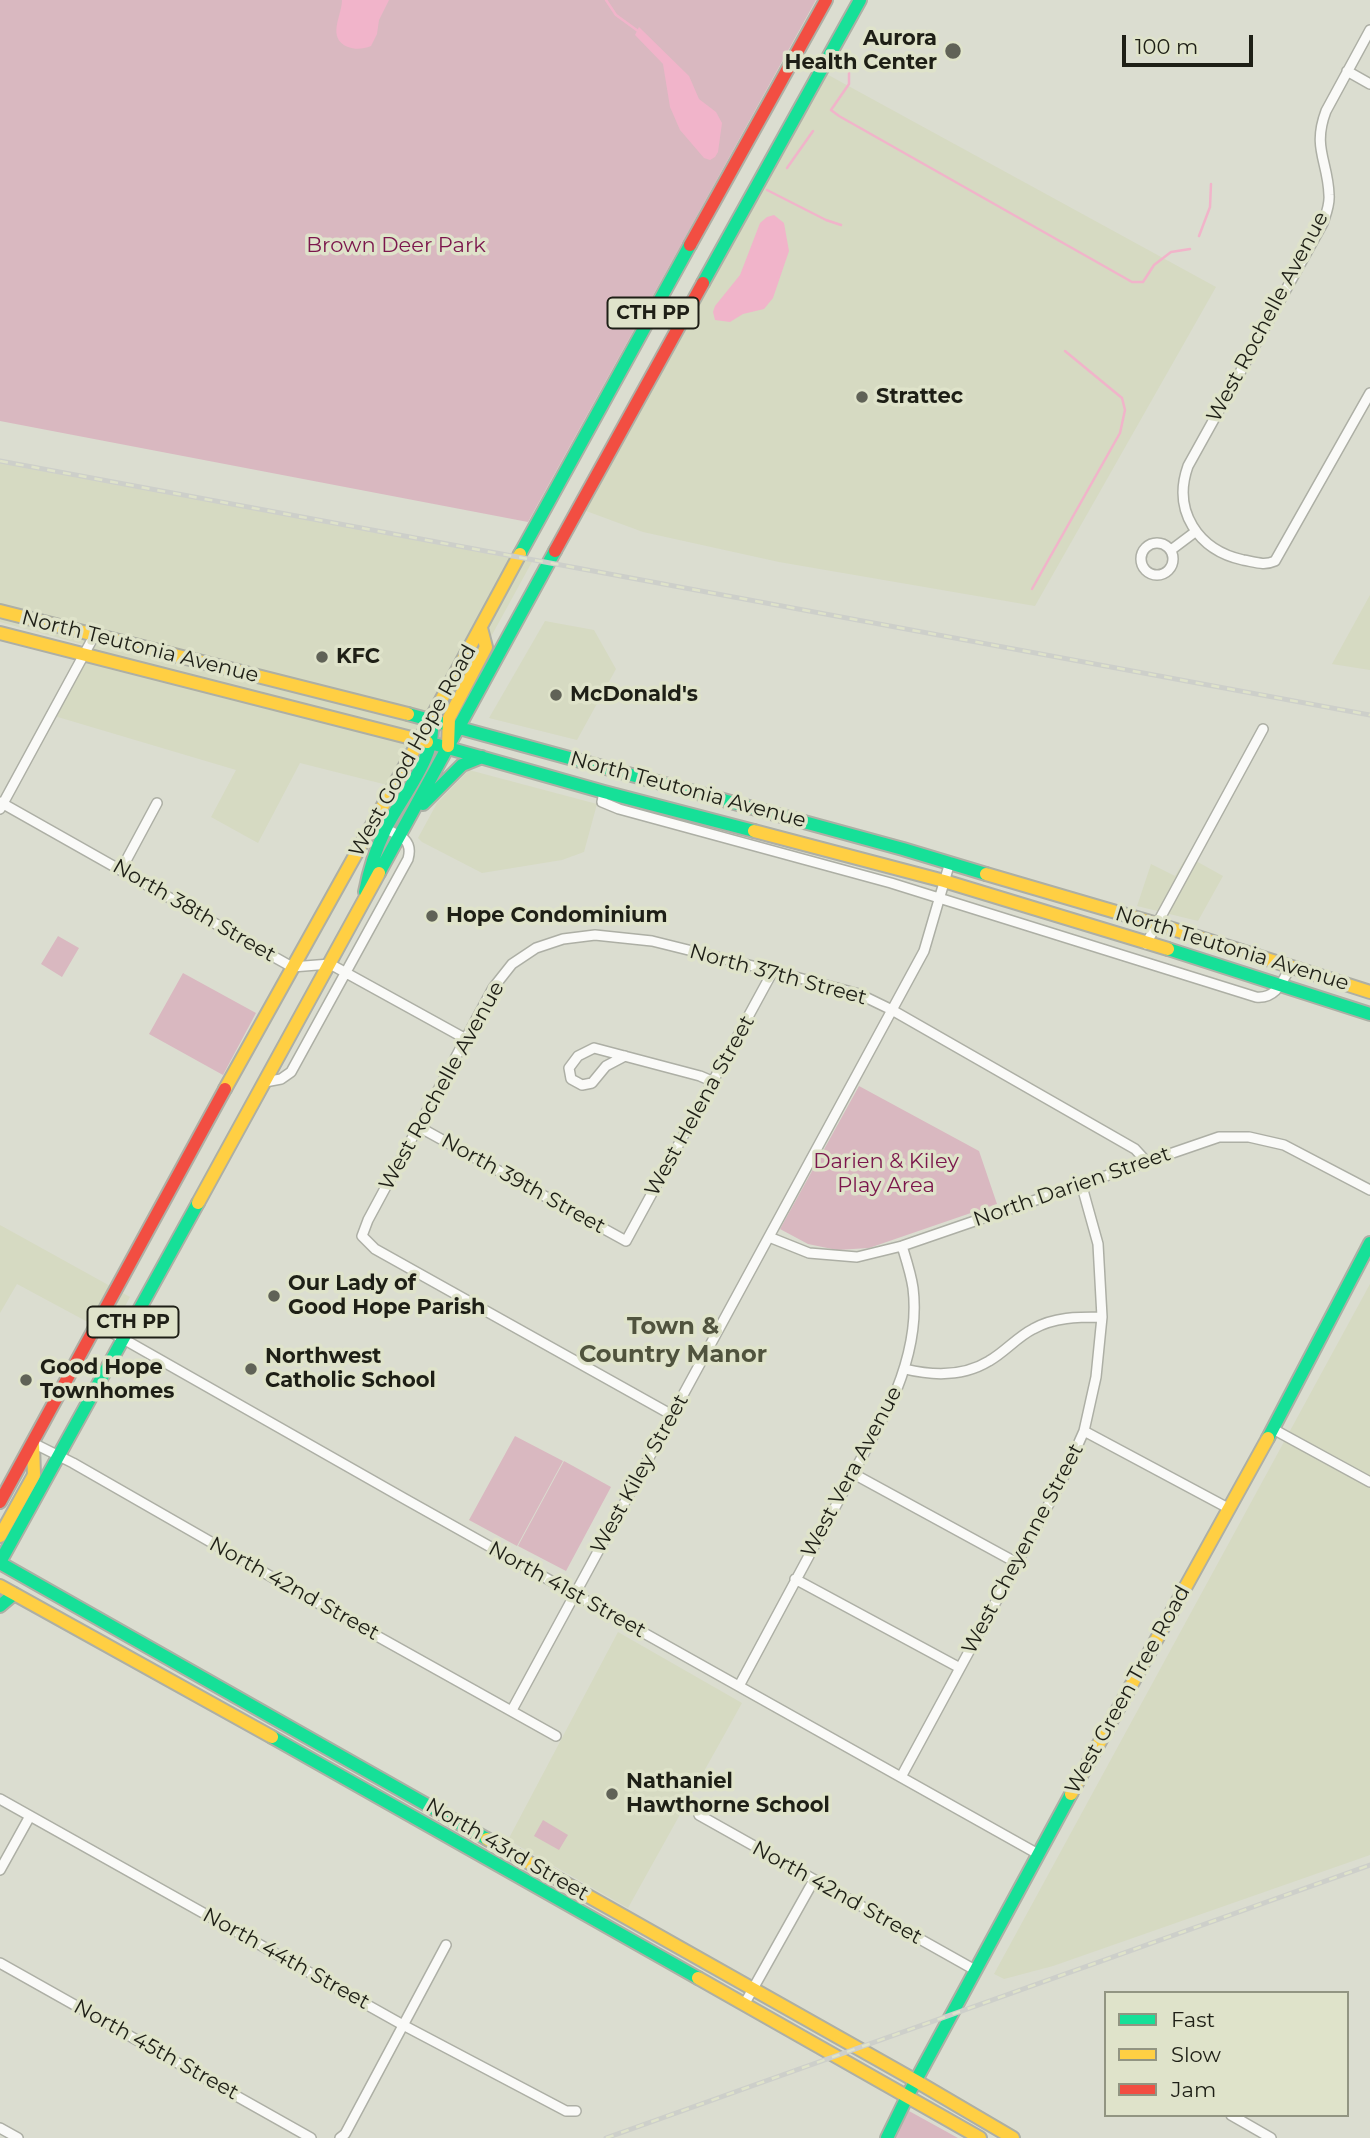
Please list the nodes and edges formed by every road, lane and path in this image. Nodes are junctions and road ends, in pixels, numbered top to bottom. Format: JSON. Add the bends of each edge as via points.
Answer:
{"nodes":[{"id":1,"x":826,"y":0,"type":"edge"},
{"id":2,"x":860,"y":0,"type":"edge"},
{"id":3,"x":1370,"y":30,"type":"edge"},
{"id":4,"x":1347,"y":71,"type":"junction"},
{"id":5,"x":1370,"y":84,"type":"edge"},
{"id":6,"x":1370,"y":393,"type":"edge"},
{"id":7,"x":1195,"y":532,"type":"junction"},
{"id":8,"x":1171,"y":550,"type":"dead end"},
{"id":9,"x":0,"y":611,"type":"edge"},
{"id":10,"x":481,"y":628,"type":"junction"},
{"id":11,"x":0,"y":633,"type":"edge"},
{"id":12,"x":94,"y":635,"type":"junction"},
{"id":13,"x":84,"y":656,"type":"junction"},
{"id":14,"x":431,"y":720,"type":"junction"},
{"id":15,"x":453,"y":727,"type":"junction"},
{"id":16,"x":1263,"y":729,"type":"dead end"},
{"id":17,"x":425,"y":742,"type":"junction"},
{"id":18,"x":448,"y":747,"type":"junction"},
{"id":19,"x":482,"y":757,"type":"junction"},
{"id":20,"x":603,"y":797,"type":"junction"},
{"id":21,"x":157,"y":803,"type":"dead end"},
{"id":22,"x":1,"y":805,"type":"edge"},
{"id":23,"x":412,"y":814,"type":"junction"},
{"id":24,"x":372,"y":824,"type":"junction"},
{"id":25,"x":386,"y":829,"type":"junction"},
{"id":26,"x":405,"y":840,"type":"junction"},
{"id":27,"x":950,"y":862,"type":"junction"},
{"id":28,"x":121,"y":870,"type":"junction"},
{"id":29,"x":944,"y":881,"type":"junction"},
{"id":30,"x":939,"y":897,"type":"junction"},
{"id":31,"x":363,"y":904,"type":"junction"},
{"id":32,"x":1157,"y":925,"type":"junction"},
{"id":33,"x":1146,"y":944,"type":"junction"},
{"id":34,"x":536,"y":948,"type":"joint"},
{"id":35,"x":330,"y":964,"type":"junction"},
{"id":36,"x":1291,"y":966,"type":"junction"},
{"id":37,"x":292,"y":967,"type":"junction"},
{"id":38,"x":773,"y":971,"type":"junction"},
{"id":39,"x":346,"y":974,"type":"junction"},
{"id":40,"x":1281,"y":984,"type":"junction"},
{"id":41,"x":1370,"y":992,"type":"edge"},
{"id":42,"x":892,"y":1010,"type":"junction"},
{"id":43,"x":1370,"y":1014,"type":"edge"},
{"id":44,"x":466,"y":1039,"type":"junction"},
{"id":45,"x":625,"y":1056,"type":"junction"},
{"id":46,"x":265,"y":1082,"type":"junction"},
{"id":47,"x":714,"y":1082,"type":"junction"},
{"id":48,"x":419,"y":1127,"type":"junction"},
{"id":49,"x":1146,"y":1161,"type":"junction"},
{"id":50,"x":1082,"y":1183,"type":"junction"},
{"id":51,"x":1370,"y":1190,"type":"edge"},
{"id":52,"x":769,"y":1237,"type":"junction"},
{"id":53,"x":626,"y":1241,"type":"joint"},
{"id":54,"x":1370,"y":1243,"type":"edge"},
{"id":55,"x":902,"y":1246,"type":"junction"},
{"id":56,"x":1102,"y":1317,"type":"junction"},
{"id":57,"x":97,"y":1324,"type":"junction"},
{"id":58,"x":124,"y":1339,"type":"junction"},
{"id":59,"x":905,"y":1368,"type":"junction"},
{"id":60,"x":672,"y":1415,"type":"junction"},
{"id":61,"x":1273,"y":1429,"type":"junction"},
{"id":62,"x":1084,"y":1431,"type":"junction"},
{"id":63,"x":33,"y":1443,"type":"junction"},
{"id":64,"x":59,"y":1457,"type":"junction"},
{"id":65,"x":852,"y":1473,"type":"junction"},
{"id":66,"x":1370,"y":1482,"type":"edge"},
{"id":67,"x":0,"y":1502,"type":"edge"},
{"id":68,"x":1228,"y":1508,"type":"junction"},
{"id":69,"x":0,"y":1536,"type":"edge"},
{"id":70,"x":0,"y":1563,"type":"edge"},
{"id":71,"x":1017,"y":1563,"type":"junction"},
{"id":72,"x":795,"y":1579,"type":"junction"},
{"id":73,"x":0,"y":1586,"type":"edge"},
{"id":74,"x":14,"y":1594,"type":"junction"},
{"id":75,"x":575,"y":1594,"type":"junction"},
{"id":76,"x":0,"y":1606,"type":"edge"},
{"id":77,"x":960,"y":1668,"type":"junction"},
{"id":78,"x":739,"y":1686,"type":"junction"},
{"id":79,"x":512,"y":1710,"type":"junction"},
{"id":80,"x":556,"y":1736,"type":"dead end"},
{"id":81,"x":901,"y":1777,"type":"junction"},
{"id":82,"x":0,"y":1799,"type":"edge"},
{"id":83,"x":30,"y":1815,"type":"junction"},
{"id":84,"x":699,"y":1815,"type":"dead end"},
{"id":85,"x":1038,"y":1854,"type":"junction"},
{"id":86,"x":0,"y":1870,"type":"edge"},
{"id":87,"x":814,"y":1880,"type":"junction"},
{"id":88,"x":446,"y":1945,"type":"dead end"},
{"id":89,"x":0,"y":1963,"type":"edge"},
{"id":90,"x":975,"y":1970,"type":"junction"},
{"id":91,"x":753,"y":1989,"type":"junction"},
{"id":92,"x":745,"y":2003,"type":"junction"},
{"id":93,"x":403,"y":2025,"type":"junction"},
{"id":94,"x":916,"y":2081,"type":"junction"},
{"id":95,"x":908,"y":2095,"type":"junction"},
{"id":96,"x":576,"y":2111,"type":"dead end"},
{"id":97,"x":1234,"y":2117,"type":"edge"},
{"id":98,"x":0,"y":2128,"type":"edge"},
{"id":99,"x":18,"y":2138,"type":"edge"},
{"id":100,"x":311,"y":2138,"type":"edge"},
{"id":101,"x":340,"y":2138,"type":"edge"},
{"id":102,"x":887,"y":2138,"type":"edge"},
{"id":103,"x":980,"y":2138,"type":"edge"},
{"id":104,"x":1013,"y":2138,"type":"edge"},
{"id":105,"x":1271,"y":2138,"type":"edge"}],
"edges":[{"from":1,"to":10,"type":"main road","name":"West Good Hope Road","number":"CTH PP"},
{"from":2,"to":15,"type":"main road","name":"West Good Hope Road","number":"CTH PP"},
{"from":3,"to":4,"type":"street","name":"West Rochelle Avenue"},
{"from":4,"to":5,"type":"street"},
{"from":4,"to":7,"type":"street","name":"West Rochelle Avenue","via":[[1319,135],[1329,196],[1323,223],[1184,477],[1184,503]]},
{"from":6,"to":7,"type":"street","via":[[1272,563],[1225,554]]},
{"from":7,"to":8,"type":"street"},
{"from":9,"to":12,"type":"main road","name":"North Teutonia Avenue"},
{"from":10,"to":14,"type":"main road","name":"West Good Hope Road","number":"CTH PP"},
{"from":10,"to":15,"type":"main road","via":[[486,647],[452,710]]},
{"from":11,"to":13,"type":"main road","name":"North Teutonia Avenue"},
{"from":12,"to":13,"type":"street"},
{"from":12,"to":14,"type":"main road","name":"North Teutonia Avenue"},
{"from":13,"to":17,"type":"main road","name":"North Teutonia Avenue"},
{"from":13,"to":22,"type":"street"},
{"from":14,"to":15,"type":"main road","name":"North Teutonia Avenue"},
{"from":14,"to":17,"type":"main road","via":[[433,732]]},
{"from":15,"to":18,"type":"main road"},
{"from":15,"to":27,"type":"main road","name":"North Teutonia Avenue"},
{"from":16,"to":32,"type":"street"},
{"from":17,"to":18,"type":"main road","name":"North Teutonia Avenue"},
{"from":17,"to":24,"type":"main road","name":"West Good Hope Road","number":"CTH PP"},
{"from":17,"to":25,"type":"main road","via":[[423,761]]},
{"from":18,"to":19,"type":"main road","name":"North Teutonia Avenue"},
{"from":18,"to":23,"type":"main road","name":"West Good Hope Road","number":"CTH PP"},
{"from":19,"to":20,"type":"main road","name":"North Teutonia Avenue"},
{"from":19,"to":23,"type":"main road","via":[[462,765]]},
{"from":20,"to":29,"type":"main road","name":"North Teutonia Avenue"},
{"from":20,"to":30,"type":"street","name":"North Teutonia Avenue","via":[[619,809]]},
{"from":21,"to":28,"type":"street"},
{"from":22,"to":28,"type":"street","name":"North 38th Street"},
{"from":23,"to":26,"type":"main road","name":"West Good Hope Road","number":"CTH PP"},
{"from":24,"to":25,"type":"street"},
{"from":24,"to":37,"type":"main road","name":"West Good Hope Road","number":"CTH PP"},
{"from":25,"to":26,"type":"street"},
{"from":25,"to":31,"type":"main road","via":[[369,870]]},
{"from":26,"to":31,"type":"main road","name":"West Good Hope Road","number":"CTH PP"},
{"from":26,"to":39,"type":"street","name":"West Good Hope Road","via":[[408,859]]},
{"from":27,"to":29,"type":"street","name":"West Kiley Street"},
{"from":27,"to":32,"type":"main road","name":"North Teutonia Avenue"},
{"from":28,"to":37,"type":"street","name":"North 38th Street"},
{"from":29,"to":30,"type":"street","name":"West Kiley Street"},
{"from":29,"to":33,"type":"main road","name":"North Teutonia Avenue"},
{"from":30,"to":40,"type":"street","name":"North Teutonia Avenue","via":[[1256,997],[1265,998]]},
{"from":30,"to":42,"type":"street","name":"West Kiley Street","via":[[924,951]]},
{"from":31,"to":35,"type":"main road","name":"West Good Hope Road","number":"CTH PP"},
{"from":32,"to":33,"type":"street"},
{"from":32,"to":36,"type":"main road","name":"North Teutonia Avenue"},
{"from":33,"to":40,"type":"main road","name":"North Teutonia Avenue"},
{"from":34,"to":38,"type":"street","name":"North 37th Street","via":[[595,934],[652,940]]},
{"from":34,"to":44,"type":"street","name":"West Rochelle Avenue","via":[[512,964],[493,988]]},
{"from":35,"to":37,"type":"street","name":"North 38th Street"},
{"from":35,"to":39,"type":"street"},
{"from":35,"to":46,"type":"main road","name":"West Good Hope Road","number":"CTH PP"},
{"from":36,"to":40,"type":"street"},
{"from":36,"to":41,"type":"main road","name":"North Teutonia Avenue"},
{"from":37,"to":57,"type":"main road","name":"West Good Hope Road","number":"CTH PP"},
{"from":38,"to":42,"type":"street","name":"North 37th Street","via":[[859,994]]},
{"from":38,"to":47,"type":"street","name":"West Helena Street"},
{"from":39,"to":44,"type":"street"},
{"from":39,"to":46,"type":"street","name":"West Good Hope Road","via":[[291,1072]]},
{"from":40,"to":43,"type":"main road","name":"North Teutonia Avenue"},
{"from":42,"to":49,"type":"street","name":"North 37th Street","via":[[1135,1149]]},
{"from":42,"to":52,"type":"street","name":"West Kiley Street"},
{"from":44,"to":48,"type":"street","name":"West Rochelle Avenue"},
{"from":45,"to":45,"type":"street","via":[[594,1048],[578,1056],[569,1068],[571,1079],[582,1085],[592,1083],[606,1066]]},
{"from":45,"to":47,"type":"street"},
{"from":46,"to":58,"type":"main road","name":"West Good Hope Road","number":"CTH PP"},
{"from":47,"to":53,"type":"street","name":"West Helena Street"},
{"from":48,"to":53,"type":"street","name":"North 39th Street"},
{"from":48,"to":60,"type":"street","name":"West Rochelle Avenue","via":[[362,1236],[375,1249]]},
{"from":49,"to":50,"type":"street","name":"North Darien Street"},
{"from":49,"to":51,"type":"street","name":"North Darien Street","via":[[1219,1137],[1250,1137],[1284,1145]]},
{"from":50,"to":55,"type":"street","name":"North Darien Street"},
{"from":50,"to":56,"type":"street","name":"West Cheyenne Street","via":[[1098,1244]]},
{"from":52,"to":55,"type":"street","name":"North Darien Street","via":[[809,1253],[857,1257]]},
{"from":52,"to":60,"type":"street","name":"West Kiley Street"},
{"from":54,"to":61,"type":"main road","name":"West Green Tree Road"},
{"from":55,"to":59,"type":"street","name":"West Vera Avenue","via":[[913,1287],[914,1326]]},
{"from":56,"to":59,"type":"street","via":[[1063,1318],[1035,1327],[972,1370],[943,1375]]},
{"from":56,"to":62,"type":"street","name":"West Cheyenne Street"},
{"from":57,"to":58,"type":"street","name":"North 41st Street"},
{"from":57,"to":63,"type":"main road","name":"West Good Hope Road","number":"CTH PP"},
{"from":58,"to":64,"type":"main road","name":"West Good Hope Road","number":"CTH PP"},
{"from":58,"to":75,"type":"street","name":"North 41st Street"},
{"from":59,"to":65,"type":"street","name":"West Vera Avenue","via":[[891,1404]]},
{"from":60,"to":75,"type":"street","name":"West Kiley Street"},
{"from":61,"to":66,"type":"street"},
{"from":61,"to":68,"type":"main road","name":"West Green Tree Road"},
{"from":62,"to":68,"type":"street"},
{"from":62,"to":71,"type":"street","name":"West Cheyenne Street"},
{"from":63,"to":64,"type":"street","name":"North 42nd Street"},
{"from":63,"to":67,"type":"main road","name":"West Good Hope Road","number":"CTH PP"},
{"from":63,"to":69,"type":"main road","via":[[34,1475]]},
{"from":64,"to":70,"type":"main road","name":"West Good Hope Road","number":"CTH PP"},
{"from":64,"to":79,"type":"street","name":"North 42nd Street"},
{"from":65,"to":71,"type":"street"},
{"from":65,"to":72,"type":"street","name":"West Vera Avenue"},
{"from":68,"to":85,"type":"main road","name":"West Green Tree Road"},
{"from":70,"to":91,"type":"main road","name":"North 43rd Street"},
{"from":71,"to":77,"type":"street","name":"West Cheyenne Street"},
{"from":72,"to":77,"type":"street"},
{"from":72,"to":78,"type":"street","name":"West Vera Avenue"},
{"from":73,"to":74,"type":"main road","name":"North 43rd Street"},
{"from":74,"to":76,"type":"main road"},
{"from":74,"to":92,"type":"main road","name":"North 43rd Street"},
{"from":75,"to":78,"type":"street","name":"North 41st Street"},
{"from":75,"to":79,"type":"street","name":"West Kiley Street"},
{"from":77,"to":81,"type":"street","name":"West Cheyenne Street"},
{"from":78,"to":81,"type":"street","name":"North 41st Street"},
{"from":79,"to":80,"type":"street","name":"North 42nd Street"},
{"from":81,"to":85,"type":"street","name":"North 41st Street"},
{"from":82,"to":83,"type":"street","name":"North 44th Street"},
{"from":83,"to":86,"type":"street"},
{"from":83,"to":93,"type":"street","name":"North 44th Street"},
{"from":84,"to":87,"type":"street","name":"North 42nd Street"},
{"from":85,"to":90,"type":"main road","name":"West Green Tree Road"},
{"from":87,"to":90,"type":"street","name":"North 42nd Street"},
{"from":87,"to":91,"type":"street"},
{"from":88,"to":93,"type":"street"},
{"from":89,"to":100,"type":"street","name":"North 45th Street"},
{"from":90,"to":94,"type":"main road","name":"West Green Tree Road"},
{"from":91,"to":92,"type":"street"},
{"from":91,"to":94,"type":"main road","name":"North 43rd Street"},
{"from":92,"to":95,"type":"main road","name":"North 43rd Street"},
{"from":93,"to":96,"type":"street","name":"North 44th Street","via":[[566,2111]]},
{"from":93,"to":101,"type":"street"},
{"from":94,"to":95,"type":"main road","name":"West Green Tree Road"},
{"from":94,"to":104,"type":"main road","name":"North 43rd Street"},
{"from":95,"to":102,"type":"main road","name":"West Green Tree Road"},
{"from":95,"to":103,"type":"main road","name":"North 43rd Street"},
{"from":97,"to":105,"type":"street"},
{"from":98,"to":99,"type":"street"}]}
